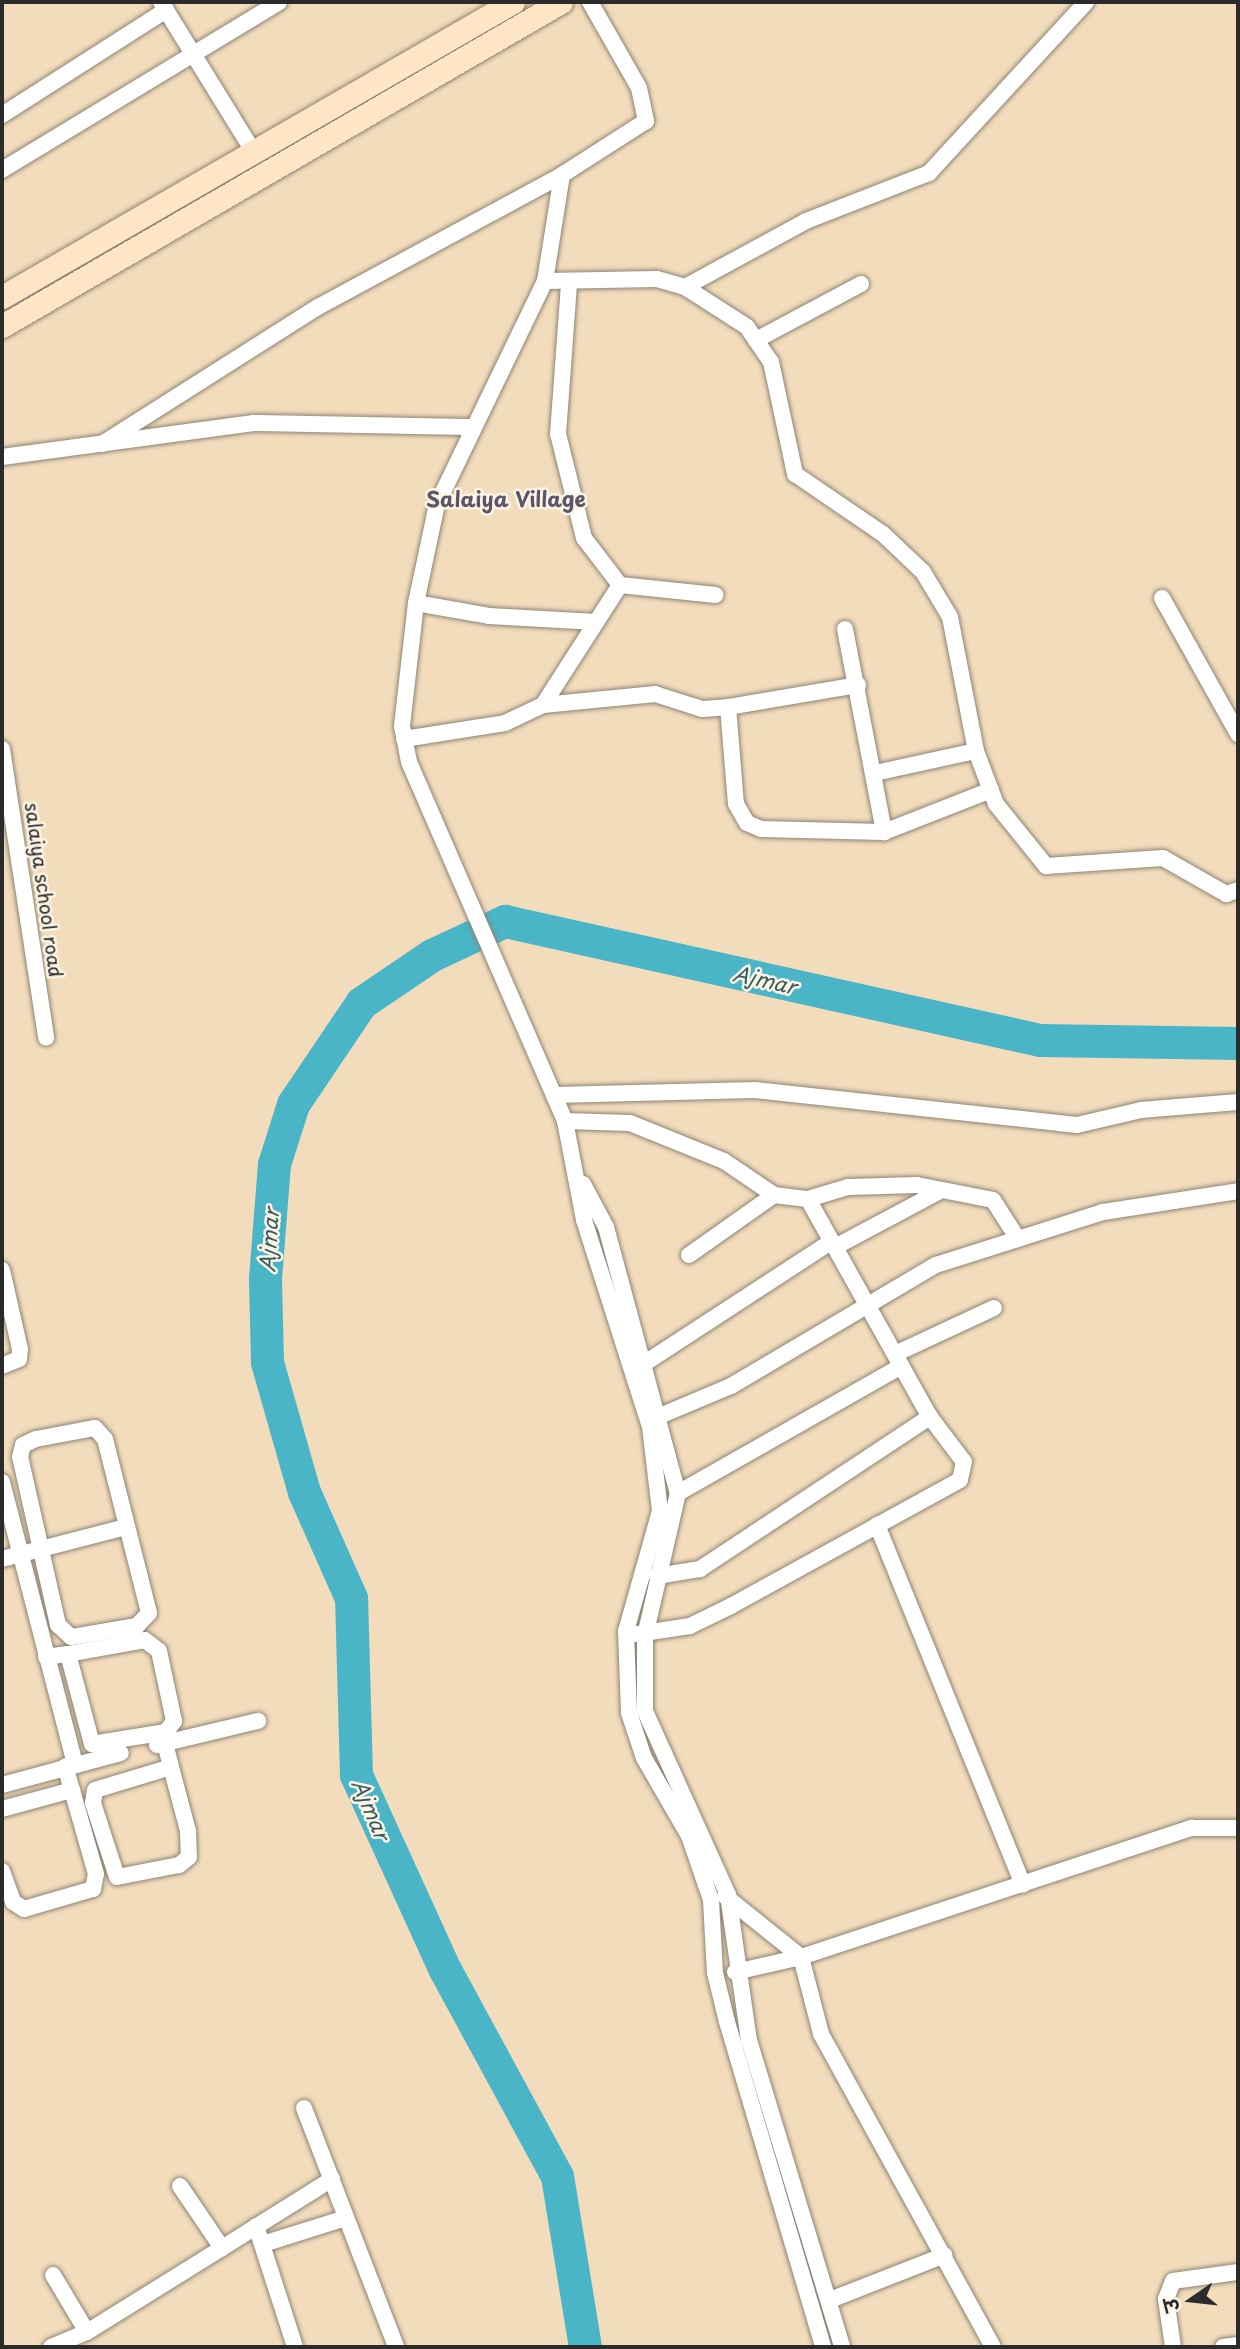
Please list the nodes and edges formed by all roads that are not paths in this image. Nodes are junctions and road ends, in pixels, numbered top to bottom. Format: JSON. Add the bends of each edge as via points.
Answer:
{"nodes":[{"id":1,"x":279,"y":2,"type":"edge"},
{"id":2,"x":513,"y":2,"type":"edge"},
{"id":3,"x":561,"y":2,"type":"edge"},
{"id":4,"x":590,"y":2,"type":"edge"},
{"id":5,"x":1087,"y":2,"type":"edge"},
{"id":6,"x":163,"y":6,"type":"edge"},
{"id":7,"x":194,"y":56,"type":"junction"},
{"id":8,"x":2,"y":115,"type":"edge"},
{"id":9,"x":253,"y":151,"type":"junction"},
{"id":10,"x":2,"y":170,"type":"edge"},
{"id":11,"x":562,"y":175,"type":"junction"},
{"id":12,"x":544,"y":281,"type":"junction"},
{"id":13,"x":569,"y":284,"type":"junction"},
{"id":14,"x":861,"y":284,"type":"dead end"},
{"id":15,"x":685,"y":288,"type":"junction"},
{"id":16,"x":2,"y":297,"type":"edge"},
{"id":17,"x":2,"y":326,"type":"edge"},
{"id":18,"x":756,"y":340,"type":"junction"},
{"id":19,"x":472,"y":427,"type":"junction"},
{"id":20,"x":102,"y":443,"type":"junction"},
{"id":21,"x":2,"y":457,"type":"edge"},
{"id":22,"x":620,"y":585,"type":"junction"},
{"id":23,"x":715,"y":595,"type":"dead end"},
{"id":24,"x":1162,"y":598,"type":"dead end"},
{"id":25,"x":416,"y":603,"type":"junction"},
{"id":26,"x":596,"y":622,"type":"junction"},
{"id":27,"x":845,"y":629,"type":"dead end"},
{"id":28,"x":858,"y":685,"type":"junction"},
{"id":29,"x":542,"y":705,"type":"junction"},
{"id":30,"x":728,"y":707,"type":"junction"},
{"id":31,"x":1238,"y":734,"type":"edge"},
{"id":32,"x":404,"y":740,"type":"junction"},
{"id":33,"x":2,"y":749,"type":"edge"},
{"id":34,"x":976,"y":751,"type":"junction"},
{"id":35,"x":875,"y":773,"type":"junction"},
{"id":36,"x":992,"y":790,"type":"junction"},
{"id":37,"x":884,"y":832,"type":"junction"},
{"id":38,"x":1238,"y":890,"type":"edge"},
{"id":39,"x":46,"y":1038,"type":"dead end"},
{"id":40,"x":554,"y":1095,"type":"junction"},
{"id":41,"x":1238,"y":1102,"type":"edge"},
{"id":42,"x":565,"y":1121,"type":"junction"},
{"id":43,"x":580,"y":1179,"type":"junction"},
{"id":44,"x":940,"y":1191,"type":"junction"},
{"id":45,"x":1238,"y":1191,"type":"edge"},
{"id":46,"x":774,"y":1195,"type":"junction"},
{"id":47,"x":808,"y":1199,"type":"junction"},
{"id":48,"x":1016,"y":1236,"type":"junction"},
{"id":49,"x":834,"y":1244,"type":"junction"},
{"id":50,"x":689,"y":1255,"type":"dead end"},
{"id":51,"x":2,"y":1270,"type":"edge"},
{"id":52,"x":866,"y":1302,"type":"junction"},
{"id":53,"x":994,"y":1308,"type":"dead end"},
{"id":54,"x":898,"y":1360,"type":"junction"},
{"id":55,"x":645,"y":1363,"type":"junction"},
{"id":56,"x":2,"y":1366,"type":"edge"},
{"id":57,"x":662,"y":1415,"type":"junction"},
{"id":58,"x":930,"y":1417,"type":"junction"},
{"id":59,"x":2,"y":1482,"type":"edge"},
{"id":60,"x":678,"y":1493,"type":"junction"},
{"id":61,"x":877,"y":1525,"type":"junction"},
{"id":62,"x":126,"y":1527,"type":"junction"},
{"id":63,"x":40,"y":1549,"type":"junction"},
{"id":64,"x":9,"y":1551,"type":"edge"},
{"id":65,"x":657,"y":1576,"type":"junction"},
{"id":66,"x":626,"y":1631,"type":"junction"},
{"id":67,"x":645,"y":1636,"type":"junction"},
{"id":68,"x":68,"y":1654,"type":"junction"},
{"id":69,"x":46,"y":1657,"type":"junction"},
{"id":70,"x":258,"y":1721,"type":"dead end"},
{"id":71,"x":164,"y":1743,"type":"junction"},
{"id":72,"x":70,"y":1765,"type":"junction"},
{"id":73,"x":171,"y":1767,"type":"junction"},
{"id":74,"x":2,"y":1785,"type":"edge"},
{"id":75,"x":72,"y":1790,"type":"junction"},
{"id":76,"x":2,"y":1809,"type":"edge"},
{"id":77,"x":1238,"y":1828,"type":"edge"},
{"id":78,"x":2,"y":1871,"type":"edge"},
{"id":79,"x":1023,"y":1884,"type":"junction"},
{"id":80,"x":728,"y":1895,"type":"junction"},
{"id":81,"x":711,"y":1900,"type":"junction"},
{"id":82,"x":801,"y":1957,"type":"junction"},
{"id":83,"x":735,"y":1972,"type":"junction"},
{"id":84,"x":304,"y":2108,"type":"dead end"},
{"id":85,"x":332,"y":2179,"type":"junction"},
{"id":86,"x":180,"y":2186,"type":"dead end"},
{"id":87,"x":346,"y":2218,"type":"junction"},
{"id":88,"x":256,"y":2227,"type":"junction"},
{"id":89,"x":263,"y":2244,"type":"junction"},
{"id":90,"x":222,"y":2248,"type":"junction"},
{"id":91,"x":945,"y":2255,"type":"junction"},
{"id":92,"x":1238,"y":2272,"type":"edge"},
{"id":93,"x":53,"y":2275,"type":"dead end"},
{"id":94,"x":830,"y":2300,"type":"junction"},
{"id":95,"x":87,"y":2332,"type":"junction"},
{"id":96,"x":1238,"y":2345,"type":"edge"},
{"id":97,"x":839,"y":2346,"type":"edge"},
{"id":98,"x":51,"y":2347,"type":"edge"},
{"id":99,"x":295,"y":2347,"type":"edge"},
{"id":100,"x":396,"y":2347,"type":"edge"},
{"id":101,"x":823,"y":2347,"type":"edge"},
{"id":102,"x":993,"y":2347,"type":"edge"},
{"id":103,"x":1173,"y":2347,"type":"edge"},
{"id":104,"x":1223,"y":2347,"type":"edge"}],
"edges":[{"from":1,"to":7,"type":"street"},
{"from":2,"to":9,"type":"street"},
{"from":3,"to":17,"type":"street"},
{"from":4,"to":11,"type":"street","via":[[639,88],[646,121]]},
{"from":5,"to":15,"type":"street","via":[[929,173],[807,221]]},
{"from":6,"to":7,"type":"street"},
{"from":6,"to":8,"type":"street"},
{"from":7,"to":9,"type":"street"},
{"from":7,"to":10,"type":"street"},
{"from":9,"to":16,"type":"street"},
{"from":11,"to":12,"type":"street"},
{"from":11,"to":20,"type":"street","via":[[318,307]]},
{"from":12,"to":13,"type":"street"},
{"from":12,"to":19,"type":"street"},
{"from":13,"to":15,"type":"street","via":[[635,278]]},
{"from":13,"to":22,"type":"street","via":[[558,434],[584,538]]},
{"from":14,"to":18,"type":"street"},
{"from":15,"to":18,"type":"street","via":[[747,327]]},
{"from":18,"to":34,"type":"street","via":[[783,402],[795,474],[883,534],[923,572],[950,617]]},
{"from":19,"to":20,"type":"street","via":[[254,423]]},
{"from":19,"to":25,"type":"street","via":[[437,504]]},
{"from":20,"to":21,"type":"street"},
{"from":22,"to":23,"type":"street"},
{"from":22,"to":26,"type":"street"},
{"from":24,"to":31,"type":"street"},
{"from":25,"to":26,"type":"street"},
{"from":25,"to":32,"type":"street"},
{"from":26,"to":29,"type":"street"},
{"from":27,"to":28,"type":"street"},
{"from":28,"to":30,"type":"street"},
{"from":28,"to":35,"type":"street"},
{"from":29,"to":30,"type":"street","via":[[656,694],[702,709]]},
{"from":29,"to":32,"type":"street","via":[[505,723]]},
{"from":30,"to":37,"type":"street","via":[[736,804],[747,822],[761,829]]},
{"from":32,"to":40,"type":"street","via":[[409,762]]},
{"from":33,"to":39,"type":"street","name":"salaiya school road"},
{"from":34,"to":35,"type":"street"},
{"from":34,"to":36,"type":"street"},
{"from":35,"to":37,"type":"street"},
{"from":36,"to":37,"type":"street"},
{"from":36,"to":38,"type":"street","via":[[1045,866],[1163,858],[1226,894]]},
{"from":40,"to":41,"type":"street","via":[[755,1090],[1077,1125],[1141,1110]]},
{"from":40,"to":42,"type":"street"},
{"from":42,"to":43,"type":"street"},
{"from":42,"to":46,"type":"street","via":[[629,1123],[724,1161]]},
{"from":43,"to":55,"type":"street","via":[[606,1227]]},
{"from":43,"to":66,"type":"street","via":[[584,1220],[658,1467],[660,1511]]},
{"from":44,"to":47,"type":"street","via":[[848,1187]]},
{"from":44,"to":48,"type":"street","via":[[993,1200]]},
{"from":44,"to":49,"type":"street"},
{"from":45,"to":48,"type":"street","via":[[1103,1212]]},
{"from":46,"to":47,"type":"street"},
{"from":46,"to":50,"type":"street"},
{"from":47,"to":49,"type":"street"},
{"from":48,"to":52,"type":"street","via":[[936,1265]]},
{"from":49,"to":52,"type":"street"},
{"from":49,"to":55,"type":"street"},
{"from":51,"to":56,"type":"street","via":[[20,1349],[19,1359]]},
{"from":52,"to":54,"type":"street"},
{"from":52,"to":57,"type":"street","via":[[731,1385]]},
{"from":53,"to":54,"type":"street"},
{"from":54,"to":58,"type":"street"},
{"from":54,"to":60,"type":"street"},
{"from":55,"to":57,"type":"street"},
{"from":57,"to":60,"type":"street"},
{"from":58,"to":61,"type":"street","via":[[964,1462],[964,1471]]},
{"from":58,"to":65,"type":"street","via":[[700,1569]]},
{"from":59,"to":64,"type":"street"},
{"from":60,"to":65,"type":"street"},
{"from":61,"to":67,"type":"street","via":[[690,1626]]},
{"from":61,"to":79,"type":"street"},
{"from":62,"to":63,"type":"street"},
{"from":62,"to":63,"type":"street","via":[[149,1613],[127,1628],[62,1633]]},
{"from":62,"to":63,"type":"street","via":[[101,1431],[36,1439],[23,1445],[20,1457]]},
{"from":63,"to":64,"type":"street"},
{"from":64,"to":69,"type":"street"},
{"from":65,"to":67,"type":"street"},
{"from":66,"to":67,"type":"street"},
{"from":66,"to":81,"type":"street","via":[[629,1713],[644,1758],[689,1836]]},
{"from":67,"to":80,"type":"street","via":[[641,1674],[656,1746],[692,1805]]},
{"from":68,"to":68,"type":"street","via":[[145,1640],[159,1651],[174,1720],[166,1732],[92,1744]]},
{"from":68,"to":69,"type":"street"},
{"from":69,"to":72,"type":"street"},
{"from":70,"to":71,"type":"street"},
{"from":71,"to":72,"type":"street"},
{"from":71,"to":73,"type":"street"},
{"from":72,"to":74,"type":"street"},
{"from":72,"to":75,"type":"street"},
{"from":73,"to":73,"type":"street","via":[[189,1857],[179,1865],[117,1877],[93,1803],[96,1790]]},
{"from":75,"to":76,"type":"street"},
{"from":75,"to":78,"type":"street","via":[[96,1874],[93,1889],[24,1909],[13,1902]]},
{"from":77,"to":79,"type":"street","via":[[1219,1823],[1192,1828]]},
{"from":79,"to":82,"type":"street"},
{"from":80,"to":81,"type":"street"},
{"from":80,"to":82,"type":"street"},
{"from":80,"to":83,"type":"street"},
{"from":81,"to":101,"type":"street","via":[[715,1973],[727,2022]]},
{"from":82,"to":83,"type":"street"},
{"from":82,"to":91,"type":"street","via":[[821,2034]]},
{"from":83,"to":94,"type":"street","via":[[749,2040]]},
{"from":84,"to":85,"type":"street"},
{"from":85,"to":87,"type":"street"},
{"from":85,"to":88,"type":"street"},
{"from":86,"to":90,"type":"street"},
{"from":87,"to":89,"type":"street"},
{"from":87,"to":100,"type":"street"},
{"from":88,"to":89,"type":"street"},
{"from":88,"to":90,"type":"street"},
{"from":89,"to":99,"type":"street"},
{"from":90,"to":95,"type":"street"},
{"from":91,"to":94,"type":"street"},
{"from":91,"to":102,"type":"street"},
{"from":92,"to":103,"type":"street","via":[[1172,2281],[1166,2299]]},
{"from":93,"to":95,"type":"street"},
{"from":94,"to":97,"type":"street"},
{"from":95,"to":98,"type":"street"},
{"from":96,"to":104,"type":"street"}]}
